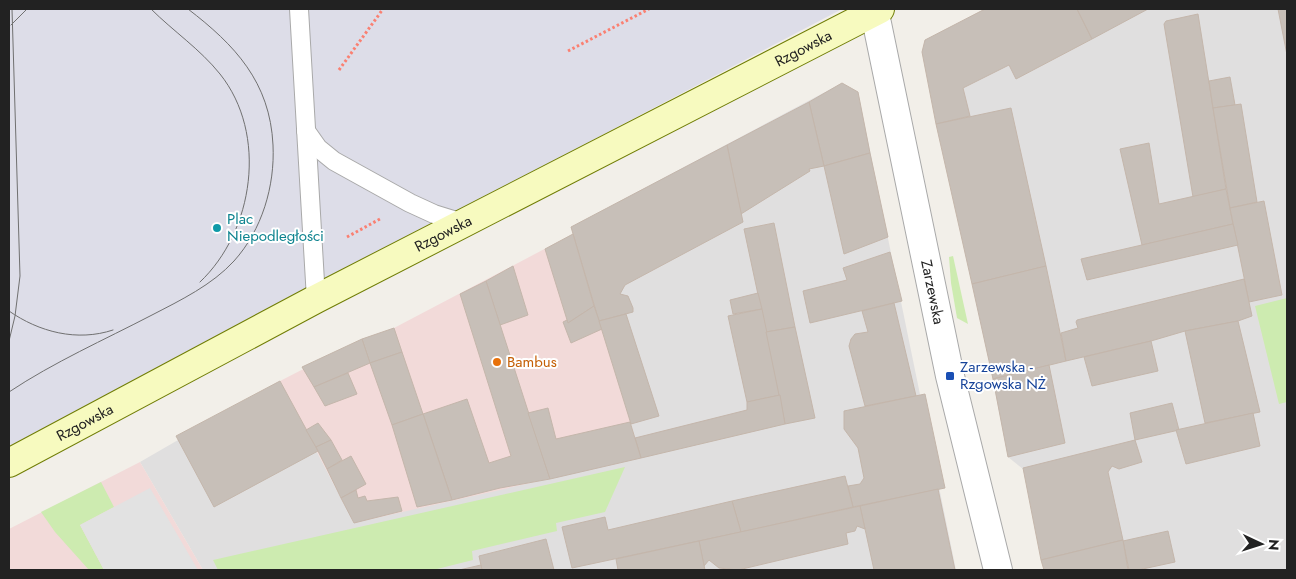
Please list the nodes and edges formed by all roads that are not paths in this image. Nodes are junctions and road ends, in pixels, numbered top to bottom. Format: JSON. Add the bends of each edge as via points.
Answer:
{"nodes":[{"id":1,"x":299,"y":9,"type":"edge"},
{"id":2,"x":877,"y":10,"type":"edge"},
{"id":3,"x":306,"y":131,"type":"junction"},
{"id":4,"x":463,"y":224,"type":"junction"},
{"id":5,"x":316,"y":299,"type":"junction"},
{"id":6,"x":9,"y":463,"type":"edge"},
{"id":7,"x":998,"y":570,"type":"edge"}],
"edges":[{"from":1,"to":3,"type":"lane"},
{"from":2,"to":4,"type":"street","name":"Rzgowska"},
{"from":2,"to":7,"type":"street","name":"Zarzewska","via":[[950,376]]},
{"from":3,"to":4,"type":"lane","via":[[318,148],[334,161],[410,203]]},
{"from":3,"to":5,"type":"lane"},
{"from":4,"to":5,"type":"street","name":"Rzgowska"},
{"from":5,"to":6,"type":"street","name":"Rzgowska"}]}
